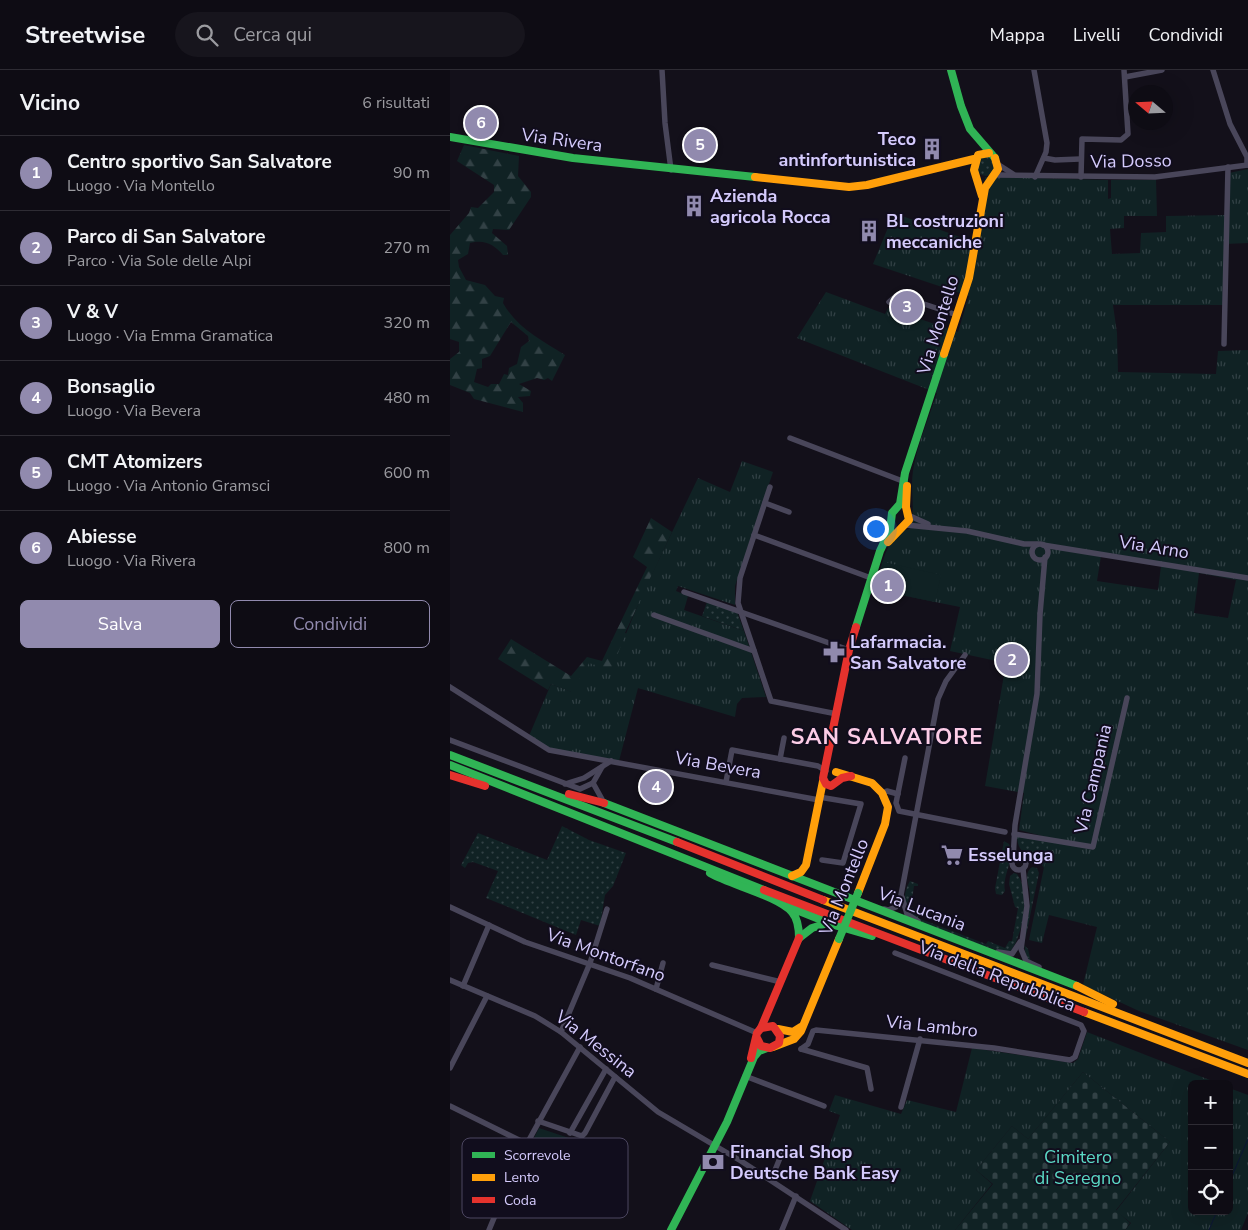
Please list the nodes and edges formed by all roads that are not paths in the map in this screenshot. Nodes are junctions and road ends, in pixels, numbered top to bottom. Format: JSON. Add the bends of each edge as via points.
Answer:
{"nodes":[{"id":1,"x":662,"y":70,"type":"edge"},
{"id":2,"x":951,"y":70,"type":"edge"},
{"id":3,"x":1034,"y":70,"type":"edge"},
{"id":4,"x":1162,"y":70,"type":"edge"},
{"id":5,"x":1213,"y":70,"type":"edge"},
{"id":6,"x":1125,"y":73,"type":"edge"},
{"id":7,"x":450,"y":137,"type":"edge"},
{"id":8,"x":974,"y":138,"type":"junction"},
{"id":9,"x":989,"y":153,"type":"junction"},
{"id":10,"x":1044,"y":158,"type":"junction"},
{"id":11,"x":1080,"y":159,"type":"junction"},
{"id":12,"x":974,"y":161,"type":"junction"},
{"id":13,"x":998,"y":165,"type":"junction"},
{"id":14,"x":1248,"y":165,"type":"edge"},
{"id":15,"x":1228,"y":167,"type":"junction"},
{"id":16,"x":671,"y":170,"type":"junction"},
{"id":17,"x":1013,"y":174,"type":"junction"},
{"id":18,"x":976,"y":175,"type":"junction"},
{"id":19,"x":993,"y":176,"type":"junction"},
{"id":20,"x":1035,"y":177,"type":"junction"},
{"id":21,"x":1081,"y":177,"type":"junction"},
{"id":22,"x":982,"y":199,"type":"junction"},
{"id":23,"x":889,"y":302,"type":"dead end"},
{"id":24,"x":957,"y":315,"type":"junction"},
{"id":25,"x":1224,"y":344,"type":"dead end"},
{"id":26,"x":790,"y":438,"type":"dead end"},
{"id":27,"x":911,"y":457,"type":"junction"},
{"id":28,"x":904,"y":480,"type":"junction"},
{"id":29,"x":770,"y":488,"type":"dead end"},
{"id":30,"x":765,"y":503,"type":"junction"},
{"id":31,"x":896,"y":508,"type":"junction"},
{"id":32,"x":907,"y":510,"type":"junction"},
{"id":33,"x":789,"y":512,"type":"dead end"},
{"id":34,"x":892,"y":522,"type":"junction"},
{"id":35,"x":904,"y":526,"type":"junction"},
{"id":36,"x":937,"y":527,"type":"junction"},
{"id":37,"x":754,"y":535,"type":"junction"},
{"id":38,"x":1016,"y":542,"type":"junction"},
{"id":39,"x":1040,"y":544,"type":"junction"},
{"id":40,"x":1056,"y":548,"type":"junction"},
{"id":41,"x":880,"y":551,"type":"junction"},
{"id":42,"x":1046,"y":555,"type":"junction"},
{"id":43,"x":1034,"y":557,"type":"junction"},
{"id":44,"x":872,"y":578,"type":"junction"},
{"id":45,"x":1248,"y":578,"type":"edge"},
{"id":46,"x":1044,"y":582,"type":"junction"},
{"id":47,"x":684,"y":592,"type":"dead end"},
{"id":48,"x":740,"y":611,"type":"junction"},
{"id":49,"x":654,"y":616,"type":"dead end"},
{"id":50,"x":849,"y":650,"type":"junction"},
{"id":51,"x":754,"y":651,"type":"junction"},
{"id":52,"x":965,"y":655,"type":"dead end"},
{"id":53,"x":450,"y":687,"type":"edge"},
{"id":54,"x":1126,"y":698,"type":"dead end"},
{"id":55,"x":837,"y":714,"type":"junction"},
{"id":56,"x":784,"y":738,"type":"dead end"},
{"id":57,"x":450,"y":740,"type":"edge"},
{"id":58,"x":450,"y":755,"type":"edge"},
{"id":59,"x":905,"y":758,"type":"dead end"},
{"id":60,"x":780,"y":759,"type":"junction"},
{"id":61,"x":827,"y":759,"type":"junction"},
{"id":62,"x":611,"y":761,"type":"junction"},
{"id":63,"x":450,"y":765,"type":"edge"},
{"id":64,"x":818,"y":766,"type":"junction"},
{"id":65,"x":602,"y":767,"type":"junction"},
{"id":66,"x":826,"y":771,"type":"junction"},
{"id":67,"x":835,"y":771,"type":"junction"},
{"id":68,"x":450,"y":775,"type":"edge"},
{"id":69,"x":851,"y":776,"type":"junction"},
{"id":70,"x":584,"y":778,"type":"junction"},
{"id":71,"x":838,"y":781,"type":"junction"},
{"id":72,"x":522,"y":782,"type":"junction"},
{"id":73,"x":726,"y":782,"type":"junction"},
{"id":74,"x":593,"y":783,"type":"junction"},
{"id":75,"x":826,"y":783,"type":"junction"},
{"id":76,"x":563,"y":784,"type":"junction"},
{"id":77,"x":514,"y":791,"type":"junction"},
{"id":78,"x":882,"y":793,"type":"junction"},
{"id":79,"x":898,"y":794,"type":"junction"},
{"id":80,"x":819,"y":797,"type":"junction"},
{"id":81,"x":604,"y":803,"type":"junction"},
{"id":82,"x":916,"y":816,"type":"junction"},
{"id":83,"x":1005,"y":832,"type":"dead end"},
{"id":84,"x":1014,"y":834,"type":"junction"},
{"id":85,"x":1024,"y":858,"type":"junction"},
{"id":86,"x":822,"y":860,"type":"dead end"},
{"id":87,"x":1013,"y":860,"type":"junction"},
{"id":88,"x":700,"y":864,"type":"junction"},
{"id":89,"x":806,"y":865,"type":"junction"},
{"id":90,"x":1020,"y":870,"type":"junction"},
{"id":91,"x":792,"y":876,"type":"junction"},
{"id":92,"x":902,"y":895,"type":"junction"},
{"id":93,"x":845,"y":896,"type":"junction"},
{"id":94,"x":865,"y":904,"type":"junction"},
{"id":95,"x":783,"y":905,"type":"junction"},
{"id":96,"x":450,"y":907,"type":"edge"},
{"id":97,"x":607,"y":909,"type":"dead end"},
{"id":98,"x":830,"y":923,"type":"junction"},
{"id":99,"x":489,"y":925,"type":"junction"},
{"id":100,"x":949,"y":936,"type":"junction"},
{"id":101,"x":799,"y":938,"type":"junction"},
{"id":102,"x":905,"y":942,"type":"junction"},
{"id":103,"x":1021,"y":942,"type":"junction"},
{"id":104,"x":895,"y":953,"type":"dead end"},
{"id":105,"x":590,"y":963,"type":"junction"},
{"id":106,"x":663,"y":964,"type":"dead end"},
{"id":107,"x":712,"y":965,"type":"dead end"},
{"id":108,"x":450,"y":980,"type":"edge"},
{"id":109,"x":781,"y":982,"type":"junction"},
{"id":110,"x":463,"y":986,"type":"junction"},
{"id":111,"x":1076,"y":986,"type":"junction"},
{"id":112,"x":656,"y":989,"type":"junction"},
{"id":113,"x":487,"y":996,"type":"junction"},
{"id":114,"x":770,"y":1010,"type":"junction"},
{"id":115,"x":804,"y":1024,"type":"junction"},
{"id":116,"x":775,"y":1027,"type":"junction"},
{"id":117,"x":561,"y":1032,"type":"junction"},
{"id":118,"x":757,"y":1032,"type":"junction"},
{"id":119,"x":920,"y":1039,"type":"junction"},
{"id":120,"x":1193,"y":1041,"type":"junction"},
{"id":121,"x":580,"y":1047,"type":"junction"},
{"id":122,"x":770,"y":1048,"type":"junction"},
{"id":123,"x":1070,"y":1060,"type":"joint"},
{"id":124,"x":751,"y":1062,"type":"junction"},
{"id":125,"x":1248,"y":1063,"type":"edge"},
{"id":126,"x":450,"y":1068,"type":"edge"},
{"id":127,"x":606,"y":1069,"type":"junction"},
{"id":128,"x":1248,"y":1074,"type":"edge"},
{"id":129,"x":745,"y":1076,"type":"junction"},
{"id":130,"x":615,"y":1077,"type":"junction"},
{"id":131,"x":601,"y":1078,"type":"junction"},
{"id":132,"x":610,"y":1086,"type":"junction"},
{"id":133,"x":870,"y":1089,"type":"dead end"},
{"id":134,"x":450,"y":1106,"type":"edge"},
{"id":135,"x":824,"y":1106,"type":"dead end"},
{"id":136,"x":901,"y":1107,"type":"dead end"},
{"id":137,"x":538,"y":1121,"type":"junction"},
{"id":138,"x":570,"y":1134,"type":"junction"},
{"id":139,"x":515,"y":1138,"type":"edge"},
{"id":140,"x":530,"y":1138,"type":"edge"},
{"id":141,"x":715,"y":1147,"type":"junction"},
{"id":142,"x":782,"y":1153,"type":"dead end"},
{"id":143,"x":771,"y":1180,"type":"junction"},
{"id":144,"x":796,"y":1196,"type":"junction"},
{"id":145,"x":493,"y":1218,"type":"edge"},
{"id":146,"x":835,"y":1227,"type":"edge"},
{"id":147,"x":488,"y":1230,"type":"edge"},
{"id":148,"x":671,"y":1230,"type":"edge"},
{"id":149,"x":782,"y":1230,"type":"edge"},
{"id":150,"x":846,"y":1230,"type":"edge"}],
"edges":[{"from":1,"to":16,"type":"street"},
{"from":2,"to":8,"type":"main road","via":[[959,104]]},
{"from":3,"to":10,"type":"street","via":[[1047,143]]},
{"from":4,"to":6,"type":"street"},
{"from":5,"to":14,"type":"street","via":[[1230,124]]},
{"from":6,"to":11,"type":"street","via":[[1128,134],[1121,140],[1082,140]]},
{"from":7,"to":16,"type":"main road","name":"Via Rivera","via":[[565,157]]},
{"from":8,"to":9,"type":"main road"},
{"from":8,"to":12,"type":"main road"},
{"from":9,"to":12,"type":"main road","via":[[981,154]]},
{"from":9,"to":13,"type":"main road","via":[[995,156]]},
{"from":10,"to":11,"type":"street"},
{"from":10,"to":20,"type":"street"},
{"from":11,"to":21,"type":"street"},
{"from":12,"to":16,"type":"main road","name":"Via Rivera","via":[[962,160],[849,187]]},
{"from":12,"to":18,"type":"main road"},
{"from":13,"to":17,"type":"street","name":"Via Dosso"},
{"from":13,"to":19,"type":"main road"},
{"from":14,"to":15,"type":"street","name":"Via Dosso"},
{"from":15,"to":21,"type":"street","name":"Via Dosso","via":[[1156,177]]},
{"from":15,"to":25,"type":"street"},
{"from":17,"to":19,"type":"street","name":"Via Dosso"},
{"from":17,"to":20,"type":"street","name":"Via Dosso"},
{"from":18,"to":19,"type":"main road","via":[[983,179]]},
{"from":18,"to":22,"type":"main road","name":"Via Montello"},
{"from":19,"to":22,"type":"main road","name":"Via Montello"},
{"from":20,"to":21,"type":"street","name":"Via Dosso"},
{"from":22,"to":24,"type":"main road","name":"Via Montello","via":[[976,246]]},
{"from":23,"to":24,"type":"street","via":[[897,295]]},
{"from":24,"to":27,"type":"main road","name":"Via Montello"},
{"from":26,"to":28,"type":"street"},
{"from":27,"to":28,"type":"main road","name":"Via Montello"},
{"from":27,"to":32,"type":"main road","name":"Via Montello"},
{"from":28,"to":31,"type":"main road","name":"Via Montello","via":[[900,504]]},
{"from":28,"to":32,"type":"street","name":"Via Montello"},
{"from":29,"to":30,"type":"street"},
{"from":30,"to":33,"type":"street"},
{"from":30,"to":37,"type":"street"},
{"from":31,"to":32,"type":"main road"},
{"from":31,"to":34,"type":"main road","name":"Via Montello","via":[[890,516]]},
{"from":32,"to":35,"type":"main road"},
{"from":32,"to":36,"type":"street","name":"Via Arno"},
{"from":34,"to":35,"type":"main road","via":[[896,526]]},
{"from":34,"to":41,"type":"main road"},
{"from":35,"to":36,"type":"street","name":"Via Arno"},
{"from":35,"to":41,"type":"main road"},
{"from":36,"to":38,"type":"street","name":"Via Arno"},
{"from":37,"to":44,"type":"street"},
{"from":37,"to":48,"type":"street","via":[[739,584]]},
{"from":38,"to":39,"type":"street","name":"Via Arno"},
{"from":38,"to":43,"type":"street","name":"Via Arno"},
{"from":39,"to":40,"type":"street","name":"Via Arno"},
{"from":39,"to":42,"type":"street","via":[[1047,548]]},
{"from":39,"to":43,"type":"street","via":[[1032,548]]},
{"from":40,"to":42,"type":"street"},
{"from":40,"to":45,"type":"street","name":"Via Arno"},
{"from":41,"to":44,"type":"main road"},
{"from":42,"to":43,"type":"street"},
{"from":42,"to":46,"type":"street"},
{"from":43,"to":46,"type":"street","via":[[1041,566]]},
{"from":44,"to":50,"type":"main road"},
{"from":46,"to":84,"type":"street","via":[[1037,694]]},
{"from":47,"to":48,"type":"street"},
{"from":48,"to":50,"type":"street"},
{"from":48,"to":51,"type":"street"},
{"from":49,"to":51,"type":"street"},
{"from":50,"to":55,"type":"main road"},
{"from":51,"to":55,"type":"street","via":[[773,702]]},
{"from":52,"to":82,"type":"street","via":[[946,680],[938,699]]},
{"from":53,"to":62,"type":"street","name":"Via Bevera","via":[[549,750]]},
{"from":54,"to":84,"type":"street","name":"Via Campania","via":[[1093,847]]},
{"from":55,"to":61,"type":"main road"},
{"from":56,"to":60,"type":"street"},
{"from":57,"to":76,"type":"street"},
{"from":58,"to":72,"type":"main road"},
{"from":59,"to":79,"type":"street"},
{"from":60,"to":64,"type":"street"},
{"from":60,"to":73,"type":"street","via":[[732,750]]},
{"from":61,"to":64,"type":"street"},
{"from":61,"to":66,"type":"main road"},
{"from":61,"to":67,"type":"main road"},
{"from":62,"to":65,"type":"street"},
{"from":62,"to":73,"type":"street","name":"Via Bevera"},
{"from":63,"to":77,"type":"main road"},
{"from":64,"to":66,"type":"street"},
{"from":65,"to":70,"type":"street"},
{"from":65,"to":74,"type":"street"},
{"from":66,"to":67,"type":"main road"},
{"from":66,"to":75,"type":"main road"},
{"from":67,"to":69,"type":"main road"},
{"from":67,"to":71,"type":"main road"},
{"from":68,"to":77,"type":"main road","via":[[498,791]]},
{"from":69,"to":71,"type":"main road"},
{"from":69,"to":78,"type":"main road","via":[[872,783]]},
{"from":70,"to":74,"type":"street"},
{"from":70,"to":76,"type":"street"},
{"from":71,"to":75,"type":"main road"},
{"from":72,"to":81,"type":"main road","name":"Via Lucania"},
{"from":72,"to":120,"type":"main road","via":[[920,939]]},
{"from":73,"to":80,"type":"street","name":"Via Bevera"},
{"from":74,"to":76,"type":"street","via":[[580,789]]},
{"from":74,"to":81,"type":"street"},
{"from":75,"to":80,"type":"main road"},
{"from":77,"to":88,"type":"main road"},
{"from":78,"to":79,"type":"street"},
{"from":78,"to":115,"type":"main road","name":"Via Montello","bridge":true,"via":[[888,815]]},
{"from":79,"to":82,"type":"street","via":[[897,809]]},
{"from":80,"to":86,"type":"street","name":"Via Bevera","via":[[861,804],[843,863]]},
{"from":80,"to":89,"type":"main road"},
{"from":81,"to":91,"type":"main road","name":"Via Lucania"},
{"from":82,"to":83,"type":"street"},
{"from":82,"to":92,"type":"street"},
{"from":84,"to":85,"type":"street","via":[[1017,849]]},
{"from":84,"to":87,"type":"street"},
{"from":85,"to":87,"type":"street"},
{"from":85,"to":90,"type":"street","via":[[1026,864]]},
{"from":87,"to":90,"type":"street","via":[[1013,866]]},
{"from":88,"to":95,"type":"main road","via":[[721,880]]},
{"from":88,"to":102,"type":"main road"},
{"from":89,"to":91,"type":"main road"},
{"from":89,"to":93,"type":"main road","name":"Via Montello","via":[[811,878]]},
{"from":90,"to":103,"type":"street","via":[[1027,890]]},
{"from":91,"to":93,"type":"main road","name":"Via Lucania"},
{"from":92,"to":94,"type":"street","via":[[892,909]]},
{"from":92,"to":100,"type":"street","via":[[904,909],[912,918]]},
{"from":93,"to":94,"type":"main road","name":"Via Lucania"},
{"from":94,"to":100,"type":"main road","name":"Via Lucania"},
{"from":95,"to":98,"type":"main road"},
{"from":95,"to":101,"type":"main road","via":[[797,920]]},
{"from":96,"to":99,"type":"street","name":"Via Montorfano"},
{"from":97,"to":105,"type":"street"},
{"from":98,"to":101,"type":"main road","via":[[812,928]]},
{"from":98,"to":102,"type":"main road","via":[[879,938]]},
{"from":99,"to":105,"type":"street","name":"Via Montorfano","via":[[525,942]]},
{"from":99,"to":110,"type":"street"},
{"from":100,"to":103,"type":"street","via":[[1008,955]]},
{"from":100,"to":111,"type":"main road","name":"Via Lucania"},
{"from":101,"to":109,"type":"main road","name":"Via Montello"},
{"from":102,"to":128,"type":"main road"},
{"from":103,"to":111,"type":"street","via":[[1026,961]]},
{"from":104,"to":123,"type":"street","name":"Via della Repubblica","via":[[1081,1025],[1084,1031],[1075,1057]]},
{"from":105,"to":112,"type":"street","name":"Via Montorfano"},
{"from":105,"to":117,"type":"street"},
{"from":106,"to":112,"type":"street"},
{"from":107,"to":109,"type":"street"},
{"from":108,"to":110,"type":"street","name":"Via Messina"},
{"from":109,"to":114,"type":"main road","name":"Via Montello"},
{"from":110,"to":113,"type":"street","name":"Via Messina"},
{"from":111,"to":120,"type":"main road","name":"Via Lucania","via":[[1116,1006],[1174,1028]]},
{"from":112,"to":118,"type":"street","name":"Via Montorfano"},
{"from":113,"to":117,"type":"street","name":"Via Messina","via":[[535,1016]]},
{"from":113,"to":126,"type":"street"},
{"from":114,"to":116,"type":"main road"},
{"from":114,"to":118,"type":"main road","name":"Via Montello"},
{"from":115,"to":116,"type":"main road","via":[[793,1032]]},
{"from":115,"to":122,"type":"main road","name":"Via Montello","via":[[794,1039]]},
{"from":116,"to":118,"type":"main road","via":[[767,1025]]},
{"from":116,"to":122,"type":"main road","via":[[780,1039]]},
{"from":117,"to":121,"type":"street","name":"Via Messina"},
{"from":118,"to":122,"type":"main road","via":[[761,1046]]},
{"from":118,"to":124,"type":"main road","name":"Via Montello"},
{"from":119,"to":123,"type":"street","name":"Via Lambro"},
{"from":119,"to":133,"type":"street","name":"Via Lambro","via":[[813,1031],[808,1044],[800,1049],[867,1068]]},
{"from":119,"to":136,"type":"street"},
{"from":120,"to":125,"type":"main road"},
{"from":121,"to":127,"type":"street","name":"Via Messina"},
{"from":121,"to":137,"type":"street"},
{"from":122,"to":124,"type":"main road","name":"Via Montello","via":[[756,1053]]},
{"from":124,"to":129,"type":"main road","name":"Via Montello"},
{"from":127,"to":130,"type":"street","name":"Via Messina"},
{"from":127,"to":131,"type":"street"},
{"from":129,"to":135,"type":"street"},
{"from":129,"to":141,"type":"main road","name":"Via Montello"},
{"from":130,"to":132,"type":"street"},
{"from":130,"to":141,"type":"street","name":"Via Messina","via":[[658,1112]]},
{"from":131,"to":132,"type":"street"},
{"from":131,"to":138,"type":"street"},
{"from":132,"to":138,"type":"street","via":[[586,1134]]},
{"from":134,"to":139,"type":"street"},
{"from":137,"to":138,"type":"street"},
{"from":137,"to":140,"type":"street"},
{"from":141,"to":143,"type":"street","name":"Via Messina"},
{"from":141,"to":148,"type":"main road","name":"Via Montello"},
{"from":142,"to":143,"type":"street"},
{"from":143,"to":144,"type":"street","name":"Via Messina"},
{"from":144,"to":146,"type":"street","name":"Via Messina"},
{"from":144,"to":149,"type":"street"},
{"from":145,"to":147,"type":"street"},
{"from":146,"to":150,"type":"street","name":"Via Messina"}]}
